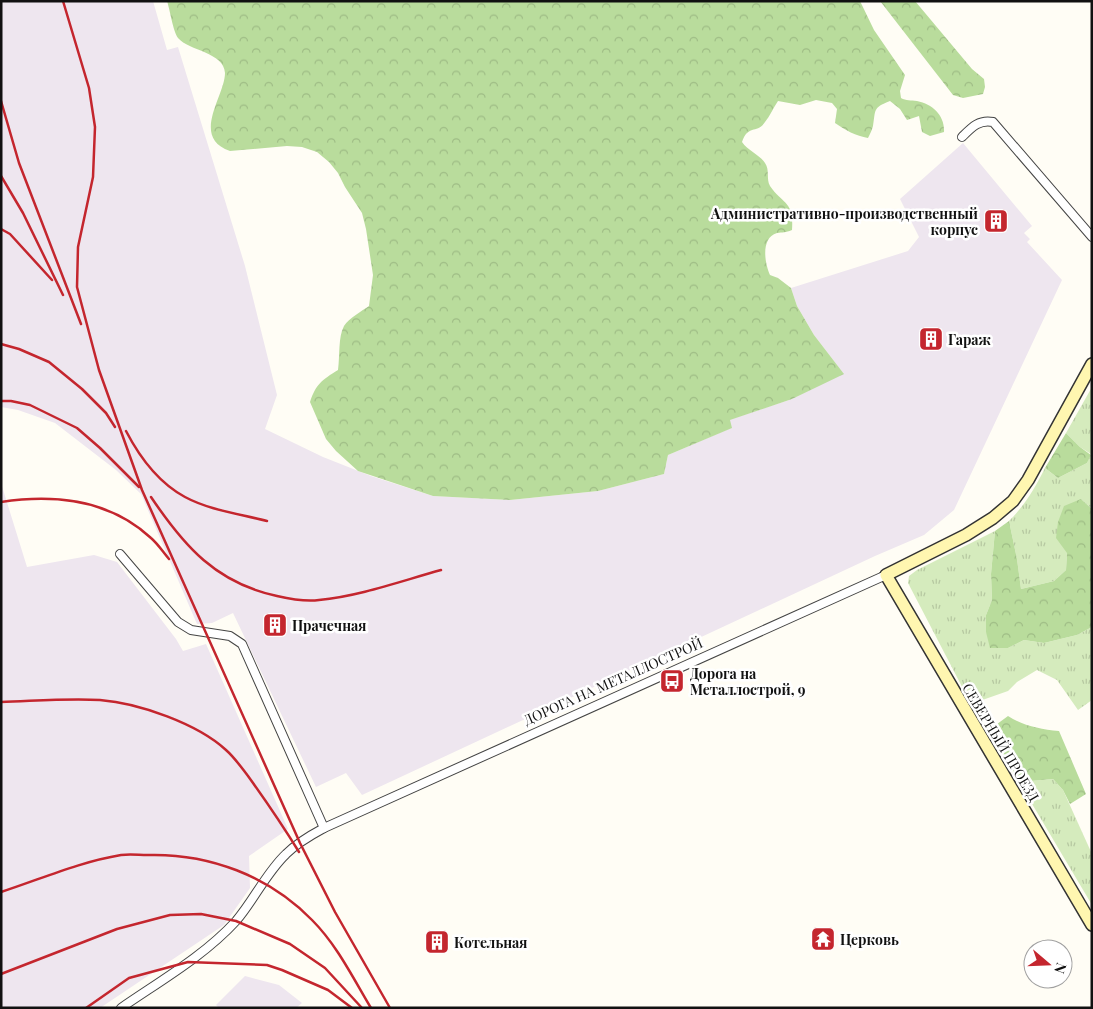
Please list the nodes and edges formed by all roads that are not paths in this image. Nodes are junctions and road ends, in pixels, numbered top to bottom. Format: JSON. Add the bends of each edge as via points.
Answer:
{"nodes":[{"id":1,"x":962,"y":137,"type":"dead end"},
{"id":2,"x":1092,"y":237,"type":"edge"},
{"id":3,"x":1092,"y":364,"type":"edge"},
{"id":4,"x":120,"y":554,"type":"dead end"},
{"id":5,"x":886,"y":575,"type":"junction"},
{"id":6,"x":324,"y":828,"type":"junction"},
{"id":7,"x":1092,"y":925,"type":"edge"},
{"id":8,"x":120,"y":1008,"type":"edge"}],
"edges":[{"from":1,"to":2,"type":"street","via":[[976,124],[986,120],[993,122]]},
{"from":3,"to":5,"type":"street","name":"ДОРОГА НА МЕТАЛЛОСТРОЙ","via":[[1028,480],[1013,501],[966,535]]},
{"from":4,"to":6,"type":"street","via":[[178,622],[191,630],[230,636],[242,644]]},
{"from":5,"to":6,"type":"street","name":"ДОРОГА НА МЕТАЛЛОСТРОЙ"},
{"from":5,"to":7,"type":"street","name":"СЕВЕРНЫЙ ПРОЕЗД"},
{"from":6,"to":8,"type":"street","name":"ДОРОГА НА МЕТАЛЛОСТРОЙ","via":[[286,854],[236,921],[218,938]]}]}
